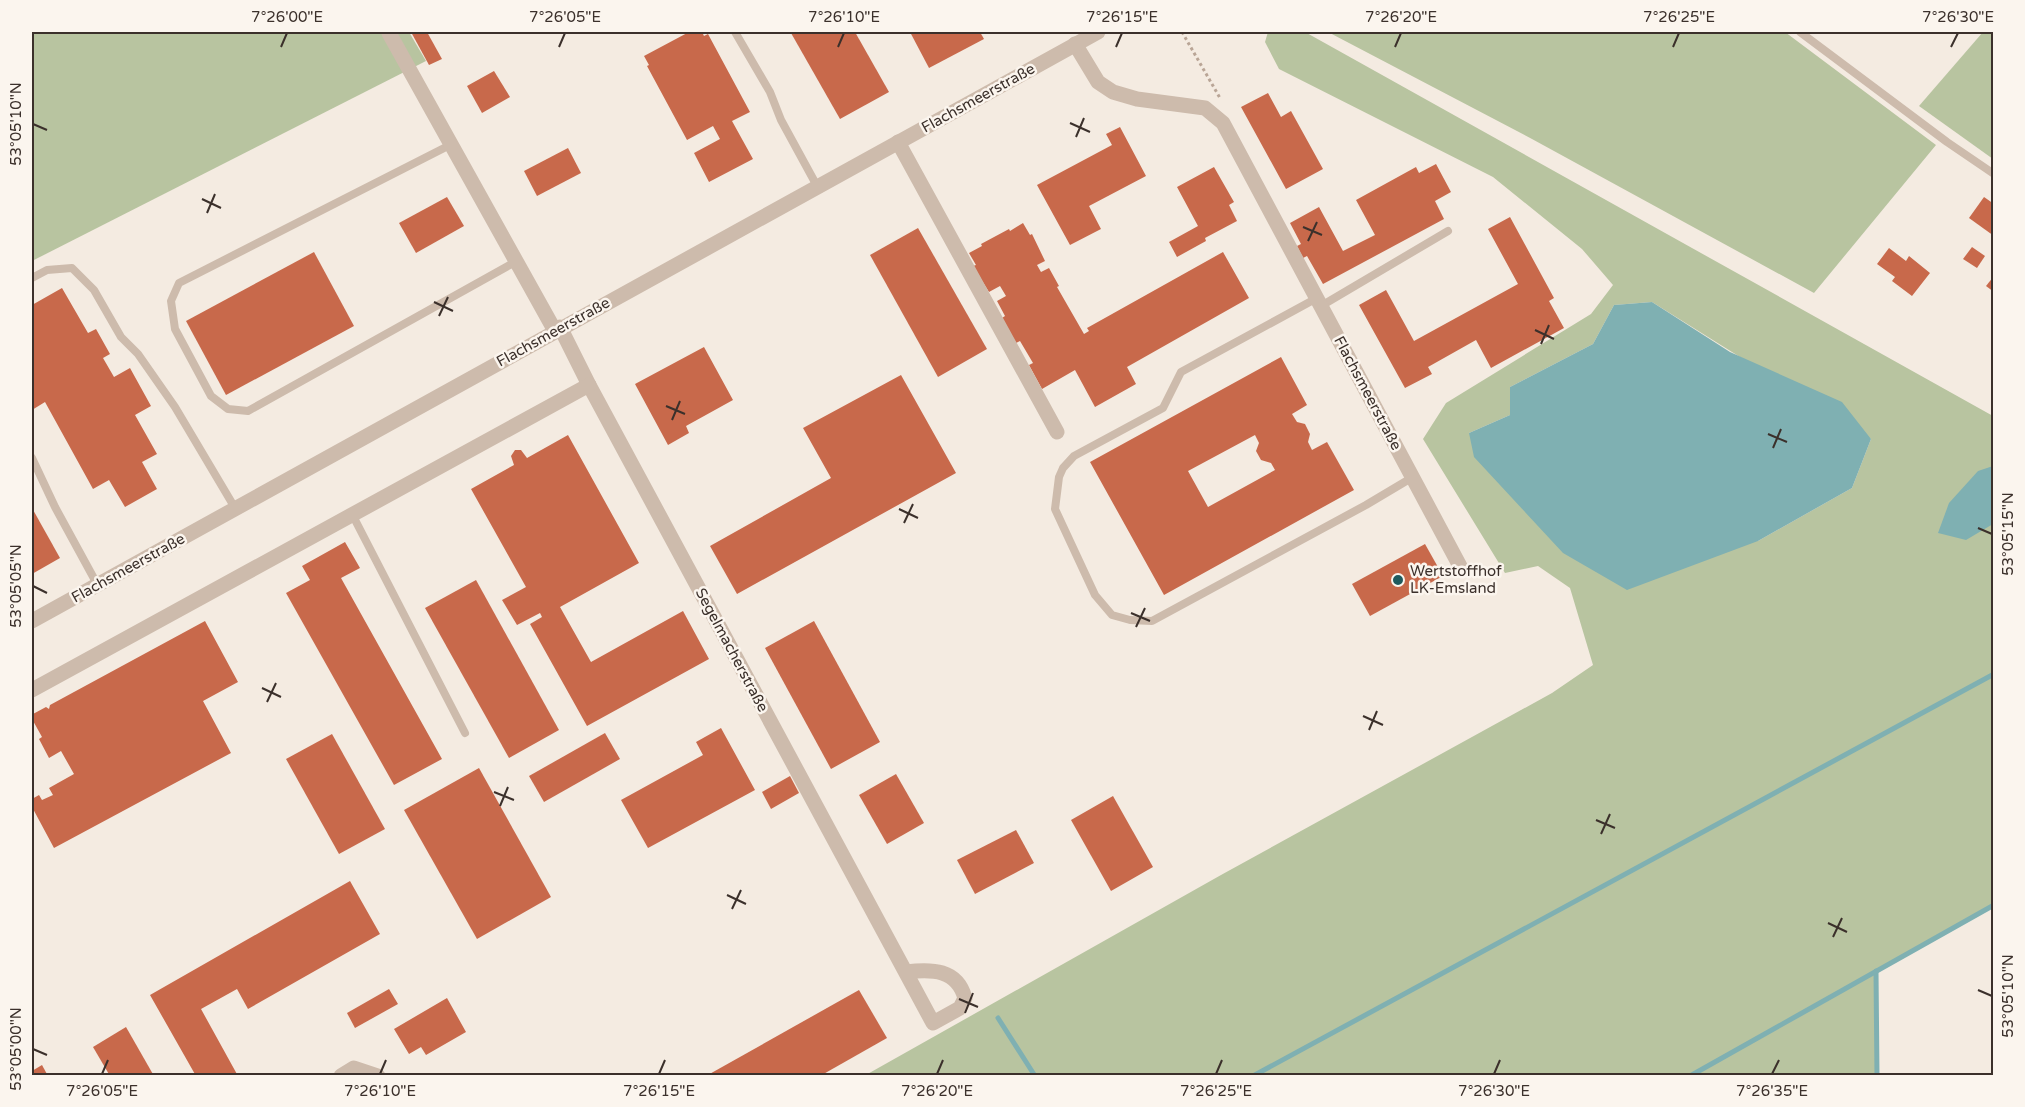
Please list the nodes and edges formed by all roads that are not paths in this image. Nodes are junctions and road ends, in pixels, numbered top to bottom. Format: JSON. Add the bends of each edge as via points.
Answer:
{"nodes":[{"id":1,"x":735,"y":32,"type":"edge"},
{"id":2,"x":1098,"y":32,"type":"edge"},
{"id":3,"x":1800,"y":32,"type":"edge"},
{"id":4,"x":390,"y":33,"type":"edge"},
{"id":5,"x":1075,"y":44,"type":"junction"},
{"id":6,"x":898,"y":142,"type":"junction"},
{"id":7,"x":452,"y":144,"type":"junction"},
{"id":8,"x":1994,"y":174,"type":"edge"},
{"id":9,"x":817,"y":186,"type":"junction"},
{"id":10,"x":1448,"y":231,"type":"dead end"},
{"id":11,"x":517,"y":261,"type":"junction"},
{"id":12,"x":32,"y":279,"type":"edge"},
{"id":13,"x":1319,"y":302,"type":"junction"},
{"id":14,"x":558,"y":329,"type":"junction"},
{"id":15,"x":589,"y":385,"type":"junction"},
{"id":16,"x":1058,"y":432,"type":"dead end"},
{"id":17,"x":32,"y":458,"type":"edge"},
{"id":18,"x":1413,"y":477,"type":"junction"},
{"id":19,"x":235,"y":508,"type":"junction"},
{"id":20,"x":352,"y":514,"type":"junction"},
{"id":21,"x":1461,"y":568,"type":"dead end"},
{"id":22,"x":97,"y":585,"type":"junction"},
{"id":23,"x":32,"y":621,"type":"edge"},
{"id":24,"x":32,"y":690,"type":"edge"},
{"id":25,"x":465,"y":733,"type":"dead end"},
{"id":26,"x":906,"y":972,"type":"dead end"},
{"id":27,"x":341,"y":1076,"type":"edge"},
{"id":28,"x":378,"y":1076,"type":"edge"}],
"edges":[{"from":1,"to":9,"type":"lane"},
{"from":2,"to":5,"type":"street","name":"Flachsmeerstraße"},
{"from":3,"to":8,"type":"lane"},
{"from":4,"to":7,"type":"street","name":"Segelmacherstraße"},
{"from":5,"to":6,"type":"street","name":"Flachsmeerstraße"},
{"from":5,"to":13,"type":"street","name":"Flachsmeerstraße","via":[[1098,82],[1113,92],[1205,108],[1223,123]]},
{"from":6,"to":9,"type":"street","name":"Flachsmeerstraße"},
{"from":6,"to":16,"type":"street"},
{"from":7,"to":11,"type":"street","name":"Segelmacherstraße"},
{"from":7,"to":11,"type":"lane","via":[[179,284],[171,301],[175,329],[211,396],[228,408],[248,411]]},
{"from":9,"to":14,"type":"street","name":"Flachsmeerstraße"},
{"from":10,"to":13,"type":"lane"},
{"from":11,"to":14,"type":"street","name":"Segelmacherstraße"},
{"from":12,"to":19,"type":"lane","via":[[47,270],[72,268],[94,290],[121,337],[138,354],[175,407]]},
{"from":13,"to":18,"type":"street","name":"Flachsmeerstraße"},
{"from":13,"to":18,"type":"lane","via":[[1181,372],[1163,408],[1074,456],[1063,468],[1055,509],[1095,595],[1112,615],[1152,621]]},
{"from":14,"to":15,"type":"street","name":"Segelmacherstraße"},
{"from":14,"to":19,"type":"street","name":"Flachsmeerstraße"},
{"from":15,"to":20,"type":"street"},
{"from":15,"to":26,"type":"street","name":"Segelmacherstraße"},
{"from":17,"to":22,"type":"lane"},
{"from":18,"to":21,"type":"street","name":"Flachsmeerstraße"},
{"from":19,"to":22,"type":"street","name":"Flachsmeerstraße"},
{"from":20,"to":24,"type":"street"},
{"from":20,"to":25,"type":"lane"},
{"from":22,"to":23,"type":"street","name":"Flachsmeerstraße"},
{"from":27,"to":28,"type":"street","via":[[354,1068]]}]}
